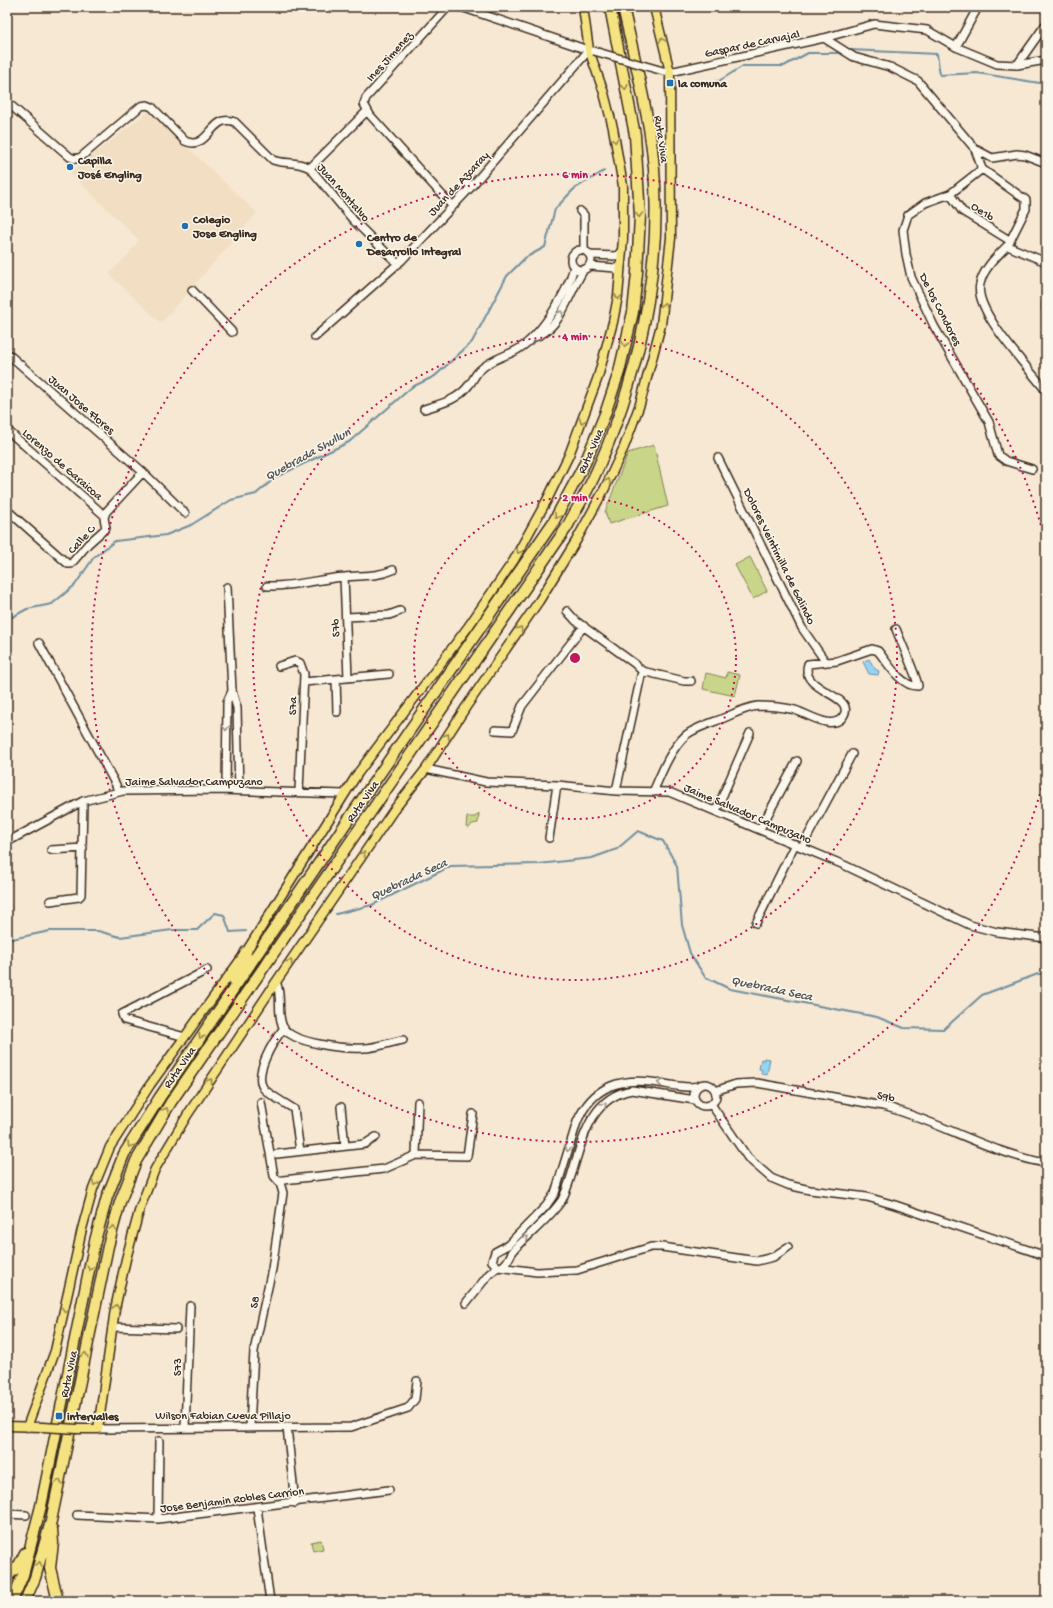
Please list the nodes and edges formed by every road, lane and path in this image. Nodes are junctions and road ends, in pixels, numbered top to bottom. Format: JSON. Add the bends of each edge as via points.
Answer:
{"nodes":[{"id":1,"x":448,"y":7,"type":"edge"},
{"id":2,"x":461,"y":7,"type":"edge"},
{"id":3,"x":583,"y":7,"type":"edge"},
{"id":4,"x":610,"y":7,"type":"edge"},
{"id":5,"x":623,"y":7,"type":"edge"},
{"id":6,"x":654,"y":7,"type":"edge"},
{"id":7,"x":978,"y":7,"type":"edge"},
{"id":8,"x":1046,"y":24,"type":"edge"},
{"id":9,"x":824,"y":38,"type":"junction"},
{"id":10,"x":956,"y":47,"type":"junction"},
{"id":11,"x":591,"y":50,"type":"junction"},
{"id":12,"x":1046,"y":60,"type":"edge"},
{"id":13,"x":1017,"y":65,"type":"junction"},
{"id":14,"x":667,"y":71,"type":"junction"},
{"id":15,"x":7,"y":102,"type":"edge"},
{"id":16,"x":366,"y":107,"type":"junction"},
{"id":17,"x":975,"y":149,"type":"junction"},
{"id":18,"x":1046,"y":163,"type":"edge"},
{"id":19,"x":310,"y":168,"type":"junction"},
{"id":20,"x":982,"y":169,"type":"junction"},
{"id":21,"x":466,"y":181,"type":"dead end"},
{"id":22,"x":471,"y":187,"type":"junction"},
{"id":23,"x":950,"y":194,"type":"junction"},
{"id":24,"x":452,"y":206,"type":"junction"},
{"id":25,"x":580,"y":211,"type":"dead end"},
{"id":26,"x":1008,"y":243,"type":"junction"},
{"id":27,"x":622,"y":250,"type":"junction"},
{"id":28,"x":587,"y":253,"type":"junction"},
{"id":29,"x":1046,"y":262,"type":"edge"},
{"id":30,"x":398,"y":264,"type":"junction"},
{"id":31,"x":590,"y":266,"type":"junction"},
{"id":32,"x":574,"y":267,"type":"junction"},
{"id":33,"x":583,"y":270,"type":"junction"},
{"id":34,"x":620,"y":275,"type":"junction"},
{"id":35,"x":192,"y":290,"type":"dead end"},
{"id":36,"x":1046,"y":304,"type":"edge"},
{"id":37,"x":1046,"y":309,"type":"edge"},
{"id":38,"x":232,"y":332,"type":"dead end"},
{"id":39,"x":314,"y":337,"type":"dead end"},
{"id":40,"x":532,"y":338,"type":"junction"},
{"id":41,"x":7,"y":353,"type":"edge"},
{"id":42,"x":1046,"y":391,"type":"edge"},
{"id":43,"x":424,"y":409,"type":"dead end"},
{"id":44,"x":7,"y":430,"type":"edge"},
{"id":45,"x":718,"y":458,"type":"dead end"},
{"id":46,"x":1032,"y":469,"type":"dead end"},
{"id":47,"x":142,"y":472,"type":"junction"},
{"id":48,"x":7,"y":510,"type":"edge"},
{"id":49,"x":185,"y":513,"type":"dead end"},
{"id":50,"x":104,"y":515,"type":"junction"},
{"id":51,"x":393,"y":570,"type":"dead end"},
{"id":52,"x":344,"y":577,"type":"junction"},
{"id":53,"x":267,"y":586,"type":"dead end"},
{"id":54,"x":227,"y":587,"type":"dead end"},
{"id":55,"x":400,"y":610,"type":"dead end"},
{"id":56,"x":568,"y":611,"type":"dead end"},
{"id":57,"x":346,"y":618,"type":"junction"},
{"id":58,"x":584,"y":626,"type":"junction"},
{"id":59,"x":896,"y":629,"type":"dead end"},
{"id":60,"x":39,"y":644,"type":"dead end"},
{"id":61,"x":825,"y":661,"type":"junction"},
{"id":62,"x":279,"y":666,"type":"dead end"},
{"id":63,"x":642,"y":671,"type":"junction"},
{"id":64,"x":389,"y":674,"type":"dead end"},
{"id":65,"x":348,"y":678,"type":"junction"},
{"id":66,"x":336,"y":679,"type":"junction"},
{"id":67,"x":690,"y":681,"type":"dead end"},
{"id":68,"x":304,"y":682,"type":"junction"},
{"id":69,"x":232,"y":691,"type":"junction"},
{"id":70,"x":337,"y":712,"type":"dead end"},
{"id":71,"x":495,"y":730,"type":"dead end"},
{"id":72,"x":750,"y":733,"type":"dead end"},
{"id":73,"x":852,"y":754,"type":"dead end"},
{"id":74,"x":797,"y":762,"type":"dead end"},
{"id":75,"x":426,"y":769,"type":"junction"},
{"id":76,"x":557,"y":785,"type":"junction"},
{"id":77,"x":226,"y":790,"type":"junction"},
{"id":78,"x":239,"y":791,"type":"junction"},
{"id":79,"x":118,"y":792,"type":"junction"},
{"id":80,"x":299,"y":792,"type":"junction"},
{"id":81,"x":616,"y":792,"type":"junction"},
{"id":82,"x":653,"y":792,"type":"junction"},
{"id":83,"x":344,"y":794,"type":"junction"},
{"id":84,"x":83,"y":802,"type":"junction"},
{"id":85,"x":716,"y":811,"type":"junction"},
{"id":86,"x":760,"y":829,"type":"junction"},
{"id":87,"x":549,"y":838,"type":"dead end"},
{"id":88,"x":7,"y":842,"type":"edge"},
{"id":89,"x":799,"y":846,"type":"junction"},
{"id":90,"x":83,"y":848,"type":"junction"},
{"id":91,"x":51,"y":850,"type":"dead end"},
{"id":92,"x":50,"y":901,"type":"dead end"},
{"id":93,"x":756,"y":923,"type":"dead end"},
{"id":94,"x":1046,"y":938,"type":"edge"},
{"id":95,"x":246,"y":952,"type":"junction"},
{"id":96,"x":207,"y":970,"type":"dead end"},
{"id":97,"x":276,"y":982,"type":"junction"},
{"id":98,"x":223,"y":1004,"type":"junction"},
{"id":99,"x":284,"y":1028,"type":"junction"},
{"id":100,"x":185,"y":1037,"type":"junction"},
{"id":101,"x":403,"y":1040,"type":"dead end"},
{"id":102,"x":699,"y":1086,"type":"junction"},
{"id":103,"x":715,"y":1091,"type":"junction"},
{"id":104,"x":695,"y":1100,"type":"junction"},
{"id":105,"x":261,"y":1102,"type":"dead end"},
{"id":106,"x":418,"y":1102,"type":"dead end"},
{"id":107,"x":712,"y":1104,"type":"junction"},
{"id":108,"x":341,"y":1108,"type":"dead end"},
{"id":109,"x":473,"y":1114,"type":"dead end"},
{"id":110,"x":376,"y":1138,"type":"dead end"},
{"id":111,"x":345,"y":1146,"type":"junction"},
{"id":112,"x":300,"y":1151,"type":"junction"},
{"id":113,"x":277,"y":1154,"type":"dead end"},
{"id":114,"x":416,"y":1155,"type":"junction"},
{"id":115,"x":1046,"y":1163,"type":"edge"},
{"id":116,"x":280,"y":1183,"type":"junction"},
{"id":117,"x":788,"y":1247,"type":"dead end"},
{"id":118,"x":1046,"y":1256,"type":"edge"},
{"id":119,"x":500,"y":1267,"type":"junction"},
{"id":120,"x":466,"y":1303,"type":"dead end"},
{"id":121,"x":190,"y":1306,"type":"dead end"},
{"id":122,"x":112,"y":1327,"type":"junction"},
{"id":123,"x":176,"y":1329,"type":"dead end"},
{"id":124,"x":417,"y":1381,"type":"dead end"},
{"id":125,"x":7,"y":1426,"type":"edge"},
{"id":126,"x":27,"y":1427,"type":"junction"},
{"id":127,"x":185,"y":1427,"type":"junction"},
{"id":128,"x":250,"y":1427,"type":"junction"},
{"id":129,"x":287,"y":1427,"type":"junction"},
{"id":130,"x":98,"y":1428,"type":"junction"},
{"id":131,"x":159,"y":1441,"type":"dead end"},
{"id":132,"x":389,"y":1490,"type":"dead end"},
{"id":133,"x":295,"y":1502,"type":"junction"},
{"id":134,"x":257,"y":1508,"type":"junction"},
{"id":135,"x":7,"y":1514,"type":"edge"},
{"id":136,"x":26,"y":1515,"type":"dead end"},
{"id":137,"x":77,"y":1515,"type":"dead end"},
{"id":138,"x":158,"y":1519,"type":"junction"},
{"id":139,"x":51,"y":1521,"type":"junction"},
{"id":140,"x":33,"y":1538,"type":"junction"},
{"id":141,"x":7,"y":1577,"type":"edge"},
{"id":142,"x":12,"y":1601,"type":"edge"},
{"id":143,"x":25,"y":1601,"type":"edge"},
{"id":144,"x":58,"y":1601,"type":"edge"},
{"id":145,"x":270,"y":1601,"type":"edge"}],
"edges":[{"from":1,"to":16,"type":"street","name":"Ines Jimenez","via":[[366,98]]},
{"from":2,"to":11,"type":"street","name":"Gaspar de Carvajal"},
{"from":3,"to":11,"type":"main road","name":"Ruta Viva"},
{"from":4,"to":98,"type":"highway","name":"Ruta Viva","one_way":true,"via":[[635,135],[640,216],[633,312],[619,372],[600,427],[585,463],[554,522]]},
{"from":139,"to":5,"type":"highway","name":"Ruta Viva","one_way":true,"via":[[108,1246],[120,1202],[136,1161],[171,1102],[567,527],[597,469],[618,418],[632,375],[646,313],[655,216],[649,129]]},
{"from":14,"to":6,"type":"main road","name":"Ruta Viva","one_way":true},
{"from":7,"to":10,"type":"street"},
{"from":8,"to":13,"type":"street"},
{"from":9,"to":10,"type":"street","name":"Gaspar de Carvajal","via":[[874,24],[927,30]]},
{"from":9,"to":14,"type":"street","name":"Gaspar de Carvajal"},
{"from":9,"to":17,"type":"street","via":[[854,57],[890,67],[918,81]]},
{"from":10,"to":13,"type":"street","name":"Gaspar de Carvajal","via":[[990,62],[1004,66]]},
{"from":11,"to":14,"type":"street","name":"Gaspar de Carvajal","bridge":true},
{"from":11,"to":22,"type":"street","name":"Juan de Azcaray"},
{"from":11,"to":27,"type":"main road","name":"Ruta Viva","one_way":true,"via":[[613,128],[623,186]]},
{"from":12,"to":13,"type":"street","name":"Gaspar de Carvajal"},
{"from":75,"to":14,"type":"main road","name":"Ruta Viva","one_way":true,"via":[[539,601],[576,541],[605,488],[640,404],[661,325],[671,238]]},
{"from":15,"to":19,"type":"street","name":"Juan Montalvo","via":[[70,157],[76,159],[141,106],[147,105],[185,141],[192,144],[198,143],[221,120],[228,119],[235,122],[273,160],[280,163],[301,163]]},
{"from":16,"to":19,"type":"street","name":"Ines Jimenez"},
{"from":16,"to":24,"type":"street"},
{"from":17,"to":18,"type":"street","via":[[992,158],[1017,154]]},
{"from":17,"to":20,"type":"street"},
{"from":19,"to":30,"type":"street","name":"Juan Montalvo","via":[[354,221]]},
{"from":20,"to":23,"type":"street","name":"De los Condores"},
{"from":20,"to":26,"type":"street","via":[[1026,200],[1026,208]]},
{"from":21,"to":22,"type":"street"},
{"from":22,"to":24,"type":"street","name":"Juan de Azcaray"},
{"from":23,"to":26,"type":"street","name":"Oe1b","via":[[962,211]]},
{"from":23,"to":46,"type":"street","name":"De los Condores","via":[[926,203],[908,215],[904,225],[906,254],[912,277],[934,326],[989,422],[998,455],[1006,461]]},
{"from":24,"to":30,"type":"street","name":"Juan de Azcaray"},
{"from":25,"to":28,"type":"street","via":[[584,215]]},
{"from":26,"to":29,"type":"street","name":"Oe1b","via":[[1010,247]]},
{"from":26,"to":42,"type":"street","via":[[982,278],[979,286],[981,300],[997,329]]},
{"from":27,"to":28,"type":"street","via":[[617,256]]},
{"from":27,"to":34,"type":"main road","name":"Ruta Viva"},
{"from":28,"to":31,"type":"street","via":[[591,259]]},
{"from":28,"to":32,"type":"street","via":[[574,253],[571,260]]},
{"from":30,"to":39,"type":"street","name":"Juan de Azcaray","via":[[358,304]]},
{"from":31,"to":33,"type":"street"},
{"from":31,"to":34,"type":"street","via":[[616,268]]},
{"from":32,"to":33,"type":"street"},
{"from":32,"to":40,"type":"street","via":[[559,302]]},
{"from":40,"to":33,"type":"street","one_way":true,"via":[[542,335],[554,324]]},
{"from":34,"to":83,"type":"main road","name":"Ruta Viva","one_way":true,"via":[[614,315],[598,377],[569,455],[547,500],[514,560]]},
{"from":35,"to":38,"type":"street"},
{"from":36,"to":37,"type":"street"},
{"from":40,"to":43,"type":"street","via":[[480,370],[469,385],[451,400]]},
{"from":41,"to":47,"type":"street","name":"Juan Jose Flores"},
{"from":44,"to":50,"type":"street","name":"Lorenzo de Garaicoa"},
{"from":45,"to":61,"type":"street","name":"Dolores Veintimilla de Galindo","via":[[802,628]]},
{"from":47,"to":49,"type":"street","name":"Juan Jose Flores"},
{"from":47,"to":50,"type":"street","name":"Calle C"},
{"from":48,"to":50,"type":"street","name":"Calle C","via":[[68,564],[71,564],[106,528]]},
{"from":51,"to":52,"type":"street","via":[[380,576]]},
{"from":52,"to":53,"type":"street"},
{"from":52,"to":57,"type":"street","name":"S7b"},
{"from":54,"to":69,"type":"street"},
{"from":55,"to":57,"type":"street","via":[[389,615]]},
{"from":56,"to":58,"type":"street"},
{"from":57,"to":65,"type":"street","name":"S7b"},
{"from":58,"to":63,"type":"street"},
{"from":58,"to":71,"type":"street","via":[[522,706],[512,731]]},
{"from":59,"to":61,"type":"street","via":[[918,686],[904,682],[878,651],[872,649],[837,661]]},
{"from":60,"to":79,"type":"street"},
{"from":61,"to":82,"type":"street","via":[[808,664],[806,671],[815,685],[841,701],[845,709],[844,715],[838,720],[826,722],[792,709],[756,706],[736,713],[685,736],[665,766]]},
{"from":62,"to":68,"type":"street","via":[[295,661],[300,663],[303,667]]},
{"from":63,"to":67,"type":"street"},
{"from":63,"to":81,"type":"street"},
{"from":64,"to":65,"type":"street","name":"S7a"},
{"from":65,"to":66,"type":"street","name":"S7a"},
{"from":66,"to":68,"type":"street","name":"S7a"},
{"from":66,"to":70,"type":"street"},
{"from":68,"to":80,"type":"street","name":"S7a"},
{"from":69,"to":77,"type":"street","one_way":true,"via":[[226,702]]},
{"from":69,"to":78,"type":"street","via":[[237,708]]},
{"from":72,"to":85,"type":"street"},
{"from":73,"to":89,"type":"street"},
{"from":74,"to":86,"type":"street"},
{"from":75,"to":76,"type":"street","name":"Jaime Salvador Campuzano","via":[[486,782]]},
{"from":97,"to":75,"type":"main road","name":"Ruta Viva","one_way":true,"via":[[393,811]]},
{"from":76,"to":81,"type":"street","name":"Jaime Salvador Campuzano"},
{"from":76,"to":87,"type":"street"},
{"from":77,"to":78,"type":"street","name":"Jaime Salvador Campuzano"},
{"from":77,"to":79,"type":"street","name":"Jaime Salvador Campuzano"},
{"from":78,"to":80,"type":"street","name":"Jaime Salvador Campuzano"},
{"from":79,"to":84,"type":"street","name":"Jaime Salvador Campuzano"},
{"from":80,"to":83,"type":"street","name":"Jaime Salvador Campuzano"},
{"from":81,"to":82,"type":"street","name":"Jaime Salvador Campuzano"},
{"from":82,"to":85,"type":"street","name":"Jaime Salvador Campuzano","via":[[669,792]]},
{"from":83,"to":95,"type":"main road","name":"Ruta Viva"},
{"from":84,"to":88,"type":"street","name":"Jaime Salvador Campuzano"},
{"from":84,"to":90,"type":"street"},
{"from":85,"to":86,"type":"street","name":"Jaime Salvador Campuzano"},
{"from":86,"to":89,"type":"street","name":"Jaime Salvador Campuzano"},
{"from":89,"to":93,"type":"street"},
{"from":89,"to":94,"type":"street","name":"Jaime Salvador Campuzano","via":[[970,925],[997,932]]},
{"from":90,"to":91,"type":"street"},
{"from":90,"to":92,"type":"street","via":[[80,896]]},
{"from":95,"to":98,"type":"highway"},
{"from":95,"to":100,"type":"main road","name":"Ruta Viva"},
{"from":96,"to":100,"type":"street","via":[[122,1014],[124,1020]]},
{"from":97,"to":99,"type":"street"},
{"from":122,"to":97,"type":"main road","name":"Ruta Viva","one_way":true,"via":[[126,1259],[140,1208],[155,1169],[188,1114]]},
{"from":98,"to":140,"type":"highway","name":"Ruta Viva","one_way":true,"via":[[124,1154],[107,1197],[95,1241]]},
{"from":99,"to":101,"type":"street","via":[[295,1037],[327,1045],[364,1048]]},
{"from":99,"to":112,"type":"street","via":[[266,1053],[261,1078],[265,1090],[294,1109]]},
{"from":100,"to":126,"type":"main road","name":"Ruta Viva","one_way":true,"via":[[110,1147],[95,1182],[55,1351]]},
{"from":102,"to":103,"type":"street","via":[[710,1085]]},
{"from":102,"to":104,"type":"street","via":[[694,1092]]},
{"from":102,"to":119,"type":"street","one_way":true,"via":[[687,1087],[633,1080],[613,1085],[593,1099],[577,1122],[552,1197],[508,1245],[495,1252],[492,1261]]},
{"from":103,"to":107,"type":"street","via":[[715,1100]]},
{"from":103,"to":115,"type":"street","name":"S9b","via":[[736,1084],[757,1083],[883,1106],[994,1148]]},
{"from":104,"to":107,"type":"street","via":[[704,1106]]},
{"from":119,"to":104,"type":"street","one_way":true,"via":[[508,1262],[514,1251],[562,1200],[586,1128],[607,1101],[623,1091],[632,1090]]},
{"from":105,"to":116,"type":"street","name":"S8","via":[[274,1176]]},
{"from":106,"to":114,"type":"street"},
{"from":107,"to":118,"type":"street","via":[[748,1158],[772,1178],[810,1190],[847,1193],[881,1201]]},
{"from":108,"to":111,"type":"street"},
{"from":109,"to":114,"type":"street","via":[[467,1156]]},
{"from":110,"to":111,"type":"street","via":[[365,1144]]},
{"from":111,"to":112,"type":"street"},
{"from":112,"to":113,"type":"street"},
{"from":114,"to":116,"type":"street","via":[[384,1169],[297,1178],[283,1180]]},
{"from":116,"to":128,"type":"street","name":"S8","via":[[283,1193],[272,1269],[254,1351]]},
{"from":117,"to":119,"type":"street","via":[[773,1257],[758,1261],[650,1247],[577,1270],[537,1272]]},
{"from":119,"to":120,"type":"street","via":[[489,1274]]},
{"from":121,"to":127,"type":"street","name":"S73","via":[[189,1379]]},
{"from":122,"to":123,"type":"street"},
{"from":122,"to":130,"type":"main road","name":"Ruta Viva"},
{"from":124,"to":129,"type":"street","name":"Wilson Fabian Cueva Pillajo","via":[[415,1399],[408,1408],[396,1413],[351,1427]]},
{"from":125,"to":126,"type":"main road","name":"Wilson Fabian Cueva Pillajo"},
{"from":126,"to":130,"type":"main road","name":"Wilson Fabian Cueva Pillajo","bridge":true},
{"from":127,"to":128,"type":"street","name":"Wilson Fabian Cueva Pillajo"},
{"from":127,"to":130,"type":"street","name":"Wilson Fabian Cueva Pillajo"},
{"from":128,"to":129,"type":"street","name":"Wilson Fabian Cueva Pillajo"},
{"from":129,"to":133,"type":"street"},
{"from":131,"to":138,"type":"street"},
{"from":132,"to":133,"type":"street","name":"Jose Benjamin Robles Carrion"},
{"from":133,"to":134,"type":"street","name":"Jose Benjamin Robles Carrion"},
{"from":134,"to":138,"type":"street","name":"Jose Benjamin Robles Carrion"},
{"from":134,"to":145,"type":"street"},
{"from":135,"to":136,"type":"street"},
{"from":137,"to":138,"type":"street","name":"Jose Benjamin Robles Carrion"},
{"from":143,"to":139,"type":"highway","name":"Ruta Viva","one_way":true,"via":[[35,1578]]},
{"from":139,"to":144,"type":"highway","via":[[53,1543],[50,1568]]},
{"from":140,"to":141,"type":"highway","via":[[19,1565]]},
{"from":140,"to":142,"type":"highway","name":"Ruta Viva"}]}
